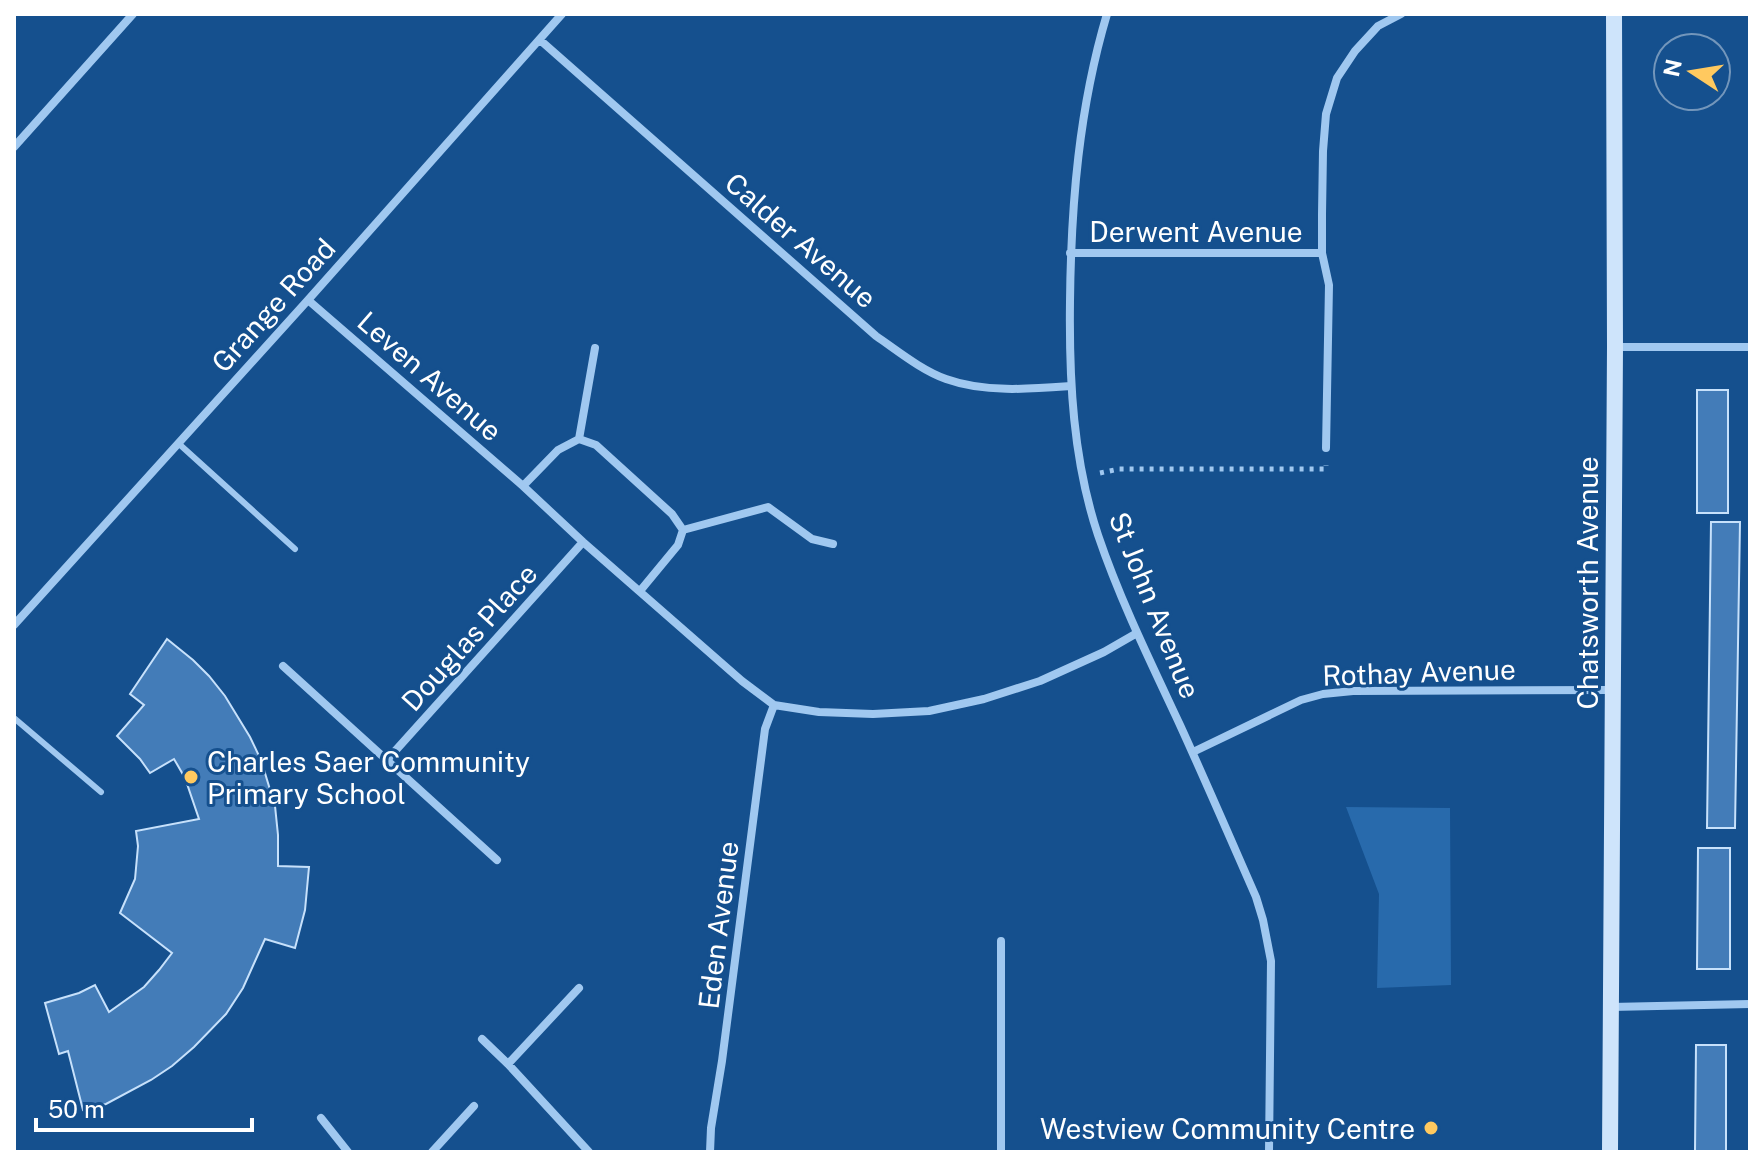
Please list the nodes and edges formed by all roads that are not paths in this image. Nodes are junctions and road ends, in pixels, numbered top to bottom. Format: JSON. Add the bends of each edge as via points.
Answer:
{"nodes":[{"id":1,"x":133,"y":14,"type":"edge"},
{"id":2,"x":562,"y":14,"type":"edge"},
{"id":3,"x":1107,"y":14,"type":"edge"},
{"id":4,"x":1401,"y":14,"type":"edge"},
{"id":5,"x":1614,"y":14,"type":"edge"},
{"id":6,"x":540,"y":40,"type":"junction"},
{"id":7,"x":14,"y":147,"type":"edge"},
{"id":8,"x":1070,"y":253,"type":"junction"},
{"id":9,"x":1322,"y":253,"type":"junction"},
{"id":10,"x":308,"y":300,"type":"junction"},
{"id":11,"x":1615,"y":347,"type":"junction"},
{"id":12,"x":1750,"y":347,"type":"edge"},
{"id":13,"x":595,"y":348,"type":"dead end"},
{"id":14,"x":1071,"y":386,"type":"junction"},
{"id":15,"x":579,"y":439,"type":"junction"},
{"id":16,"x":178,"y":443,"type":"junction"},
{"id":17,"x":1326,"y":448,"type":"road end"},
{"id":18,"x":523,"y":486,"type":"junction"},
{"id":19,"x":683,"y":530,"type":"junction"},
{"id":20,"x":583,"y":542,"type":"junction"},
{"id":21,"x":833,"y":544,"type":"dead end"},
{"id":22,"x":295,"y":549,"type":"dead end"},
{"id":23,"x":640,"y":591,"type":"junction"},
{"id":24,"x":14,"y":625,"type":"edge"},
{"id":25,"x":1137,"y":633,"type":"junction"},
{"id":26,"x":283,"y":666,"type":"dead end"},
{"id":27,"x":1612,"y":690,"type":"junction"},
{"id":28,"x":774,"y":705,"type":"junction"},
{"id":29,"x":14,"y":718,"type":"edge"},
{"id":30,"x":1193,"y":752,"type":"junction"},
{"id":31,"x":387,"y":760,"type":"junction"},
{"id":32,"x":101,"y":792,"type":"dead end"},
{"id":33,"x":497,"y":860,"type":"dead end"},
{"id":34,"x":1001,"y":941,"type":"dead end"},
{"id":35,"x":579,"y":988,"type":"dead end"},
{"id":36,"x":1750,"y":1004,"type":"edge"},
{"id":37,"x":1611,"y":1007,"type":"junction"},
{"id":38,"x":482,"y":1039,"type":"dead end"},
{"id":39,"x":508,"y":1064,"type":"junction"},
{"id":40,"x":474,"y":1106,"type":"dead end"},
{"id":41,"x":321,"y":1118,"type":"dead end"},
{"id":42,"x":348,"y":1152,"type":"edge"},
{"id":43,"x":432,"y":1152,"type":"edge"},
{"id":44,"x":589,"y":1152,"type":"edge"},
{"id":45,"x":710,"y":1152,"type":"edge"},
{"id":46,"x":1001,"y":1152,"type":"edge"},
{"id":47,"x":1269,"y":1152,"type":"edge"},
{"id":48,"x":1610,"y":1152,"type":"edge"}],
"edges":[{"from":1,"to":7,"type":"street"},
{"from":2,"to":6,"type":"street","name":"Grange Road"},
{"from":3,"to":8,"type":"street","name":"St John Avenue","via":[[1084,111]]},
{"from":4,"to":9,"type":"street","name":"Derwent Avenue","via":[[1378,26],[1337,78],[1326,114]]},
{"from":5,"to":11,"type":"street","name":"Chatsworth Avenue"},
{"from":6,"to":10,"type":"street","name":"Grange Road"},
{"from":6,"to":14,"type":"street","name":"Calder Avenue","via":[[876,336],[913,361],[947,379],[990,388]]},
{"from":8,"to":9,"type":"street","name":"Derwent Avenue"},
{"from":8,"to":14,"type":"street","name":"St John Avenue"},
{"from":9,"to":17,"type":"street","name":"Derwent Avenue","via":[[1329,285]]},
{"from":10,"to":16,"type":"street","name":"Grange Road"},
{"from":10,"to":18,"type":"street","name":"Leven Avenue"},
{"from":11,"to":12,"type":"street"},
{"from":11,"to":27,"type":"street","name":"Chatsworth Avenue"},
{"from":13,"to":15,"type":"street"},
{"from":14,"to":25,"type":"street","name":"St John Avenue","via":[[1075,433],[1098,534]]},
{"from":15,"to":18,"type":"street","via":[[558,450]]},
{"from":15,"to":19,"type":"street","via":[[596,445]]},
{"from":16,"to":22,"type":"lane"},
{"from":16,"to":24,"type":"street","name":"Grange Road"},
{"from":18,"to":20,"type":"street","name":"Leven Avenue"},
{"from":19,"to":21,"type":"street","via":[[768,507],[812,539]]},
{"from":19,"to":23,"type":"street","via":[[678,545]]},
{"from":20,"to":23,"type":"street","name":"Leven Avenue"},
{"from":20,"to":31,"type":"street","name":"Douglas Place"},
{"from":23,"to":28,"type":"street","name":"Leven Avenue"},
{"from":25,"to":28,"type":"street","name":"Leven Avenue","via":[[1040,681],[929,711],[819,712]]},
{"from":25,"to":30,"type":"street","name":"St John Avenue"},
{"from":26,"to":31,"type":"street"},
{"from":27,"to":30,"type":"street","name":"Rothay Avenue","via":[[1323,694]]},
{"from":27,"to":37,"type":"street","name":"Chatsworth Avenue"},
{"from":28,"to":45,"type":"street","name":"Eden Avenue","via":[[765,729]]},
{"from":29,"to":32,"type":"lane"},
{"from":30,"to":47,"type":"street","name":"St John Avenue","via":[[1256,897],[1266,934],[1271,961]]},
{"from":31,"to":33,"type":"street"},
{"from":34,"to":46,"type":"street"},
{"from":35,"to":39,"type":"street"},
{"from":36,"to":37,"type":"street"},
{"from":37,"to":48,"type":"street","name":"Chatsworth Avenue"},
{"from":38,"to":39,"type":"street"},
{"from":39,"to":44,"type":"street"},
{"from":40,"to":43,"type":"street"},
{"from":41,"to":42,"type":"street"}]}
